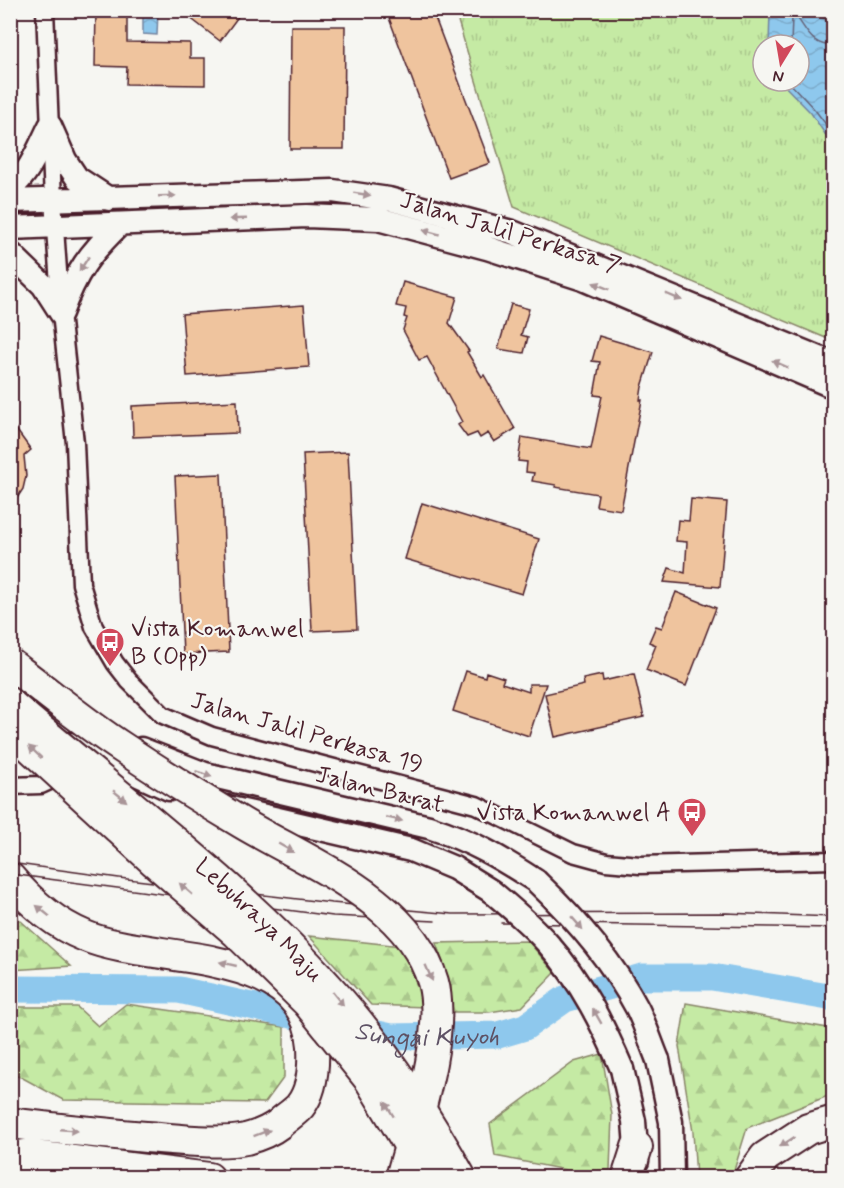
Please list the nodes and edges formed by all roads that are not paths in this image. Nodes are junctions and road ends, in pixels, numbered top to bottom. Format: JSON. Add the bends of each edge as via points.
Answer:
{"nodes":[{"id":1,"x":45,"y":10,"type":"edge"},
{"id":2,"x":50,"y":126,"type":"junction"},
{"id":3,"x":10,"y":189,"type":"edge"},
{"id":4,"x":109,"y":199,"type":"junction"},
{"id":5,"x":53,"y":200,"type":"junction"},
{"id":6,"x":10,"y":201,"type":"edge"},
{"id":7,"x":120,"y":224,"type":"junction"},
{"id":8,"x":56,"y":226,"type":"junction"},
{"id":9,"x":10,"y":228,"type":"edge"},
{"id":10,"x":10,"y":253,"type":"edge"},
{"id":11,"x":61,"y":313,"type":"junction"},
{"id":12,"x":834,"y":364,"type":"edge"},
{"id":13,"x":834,"y":387,"type":"edge"},
{"id":14,"x":10,"y":666,"type":"edge"},
{"id":15,"x":10,"y":699,"type":"edge"},
{"id":16,"x":10,"y":704,"type":"edge"},
{"id":17,"x":10,"y":730,"type":"edge"},
{"id":18,"x":111,"y":735,"type":"junction"},
{"id":19,"x":97,"y":758,"type":"junction"},
{"id":20,"x":10,"y":786,"type":"edge"},
{"id":21,"x":834,"y":860,"type":"edge"},
{"id":22,"x":10,"y":878,"type":"edge"},
{"id":23,"x":834,"y":1121,"type":"edge"},
{"id":24,"x":10,"y":1123,"type":"edge"},
{"id":25,"x":637,"y":1147,"type":"junction"},
{"id":26,"x":10,"y":1158,"type":"edge"},
{"id":27,"x":209,"y":1178,"type":"edge"},
{"id":28,"x":401,"y":1178,"type":"edge"},
{"id":29,"x":429,"y":1178,"type":"edge"},
{"id":30,"x":461,"y":1178,"type":"edge"},
{"id":31,"x":627,"y":1178,"type":"edge"},
{"id":32,"x":638,"y":1178,"type":"edge"},
{"id":33,"x":672,"y":1178,"type":"edge"},
{"id":34,"x":750,"y":1178,"type":"edge"}],
"edges":[{"from":1,"to":2,"type":"street","name":"Jalan Jalil Perkasa 19"},
{"from":2,"to":3,"type":"street","via":[[32,164]]},
{"from":2,"to":4,"type":"street","via":[[77,178]]},
{"from":2,"to":5,"type":"street","name":"Jalan Jalil Perkasa 19"},
{"from":4,"to":5,"type":"street","name":"Jalan Jalil Perkasa 7"},
{"from":4,"to":12,"type":"street","name":"Jalan Jalil Perkasa 7","one_way":true,"via":[[333,191],[389,199],[512,232]]},
{"from":5,"to":6,"type":"street","name":"Jalan Jalil Perkasa 7"},
{"from":5,"to":8,"type":"street","name":"Jalan Jalil Perkasa 19"},
{"from":7,"to":8,"type":"street","name":"Jalan Jalil Perkasa 7"},
{"from":7,"to":11,"type":"street","one_way":true,"via":[[83,265]]},
{"from":13,"to":7,"type":"street","name":"Jalan Jalil Perkasa 7","one_way":true,"via":[[583,279],[378,219],[307,216]]},
{"from":8,"to":9,"type":"street","name":"Jalan Jalil Perkasa 7"},
{"from":8,"to":11,"type":"street","name":"Jalan Jalil Perkasa 19"},
{"from":10,"to":11,"type":"street","via":[[43,285]]},
{"from":11,"to":21,"type":"street","name":"Jalan Jalil Perkasa 19","via":[[75,443],[81,584],[94,627],[115,663],[163,715],[213,735],[476,805],[573,853],[606,862],[640,865]]},
{"from":14,"to":18,"type":"street","name":"Jalan Barat"},
{"from":14,"to":28,"type":"highway","one_way":true,"bridge":true,"via":[[121,747],[357,889],[389,915],[418,947],[434,983],[437,1024],[428,1078]]},
{"from":15,"to":19,"type":"street","via":[[65,741]]},
{"from":16,"to":30,"type":"highway","name":"Lebuhraya Maju","one_way":true,"bridge":true,"via":[[263,920],[330,988],[429,1120]]},
{"from":29,"to":17,"type":"highway","name":"Lebuhraya Maju","one_way":true,"bridge":true,"via":[[370,1080],[308,1003],[237,933]]},
{"from":18,"to":19,"type":"street"},
{"from":18,"to":33,"type":"street","name":"Jalan Barat","one_way":true,"bridge":true,"via":[[205,774],[429,827],[495,854],[536,881],[600,949],[637,1008],[658,1060],[671,1122]]},
{"from":19,"to":20,"type":"street","via":[[40,785]]},
{"from":25,"to":19,"type":"street","one_way":true,"bridge":true,"via":[[622,1069],[604,1028],[571,972],[549,944],[491,891],[454,868],[411,850],[215,804]]},
{"from":24,"to":22,"type":"highway","one_way":true,"via":[[198,1141],[245,1139],[273,1129],[300,1106],[312,1082],[314,1055],[304,1015],[290,996],[267,979],[231,964],[123,947],[86,937],[53,919]]},
{"from":23,"to":34,"type":"highway","one_way":true,"via":[[808,1129],[765,1156]]},
{"from":25,"to":31,"type":"highway"},
{"from":25,"to":32,"type":"street"},
{"from":26,"to":27,"type":"highway","via":[[25,1155]]}]}
